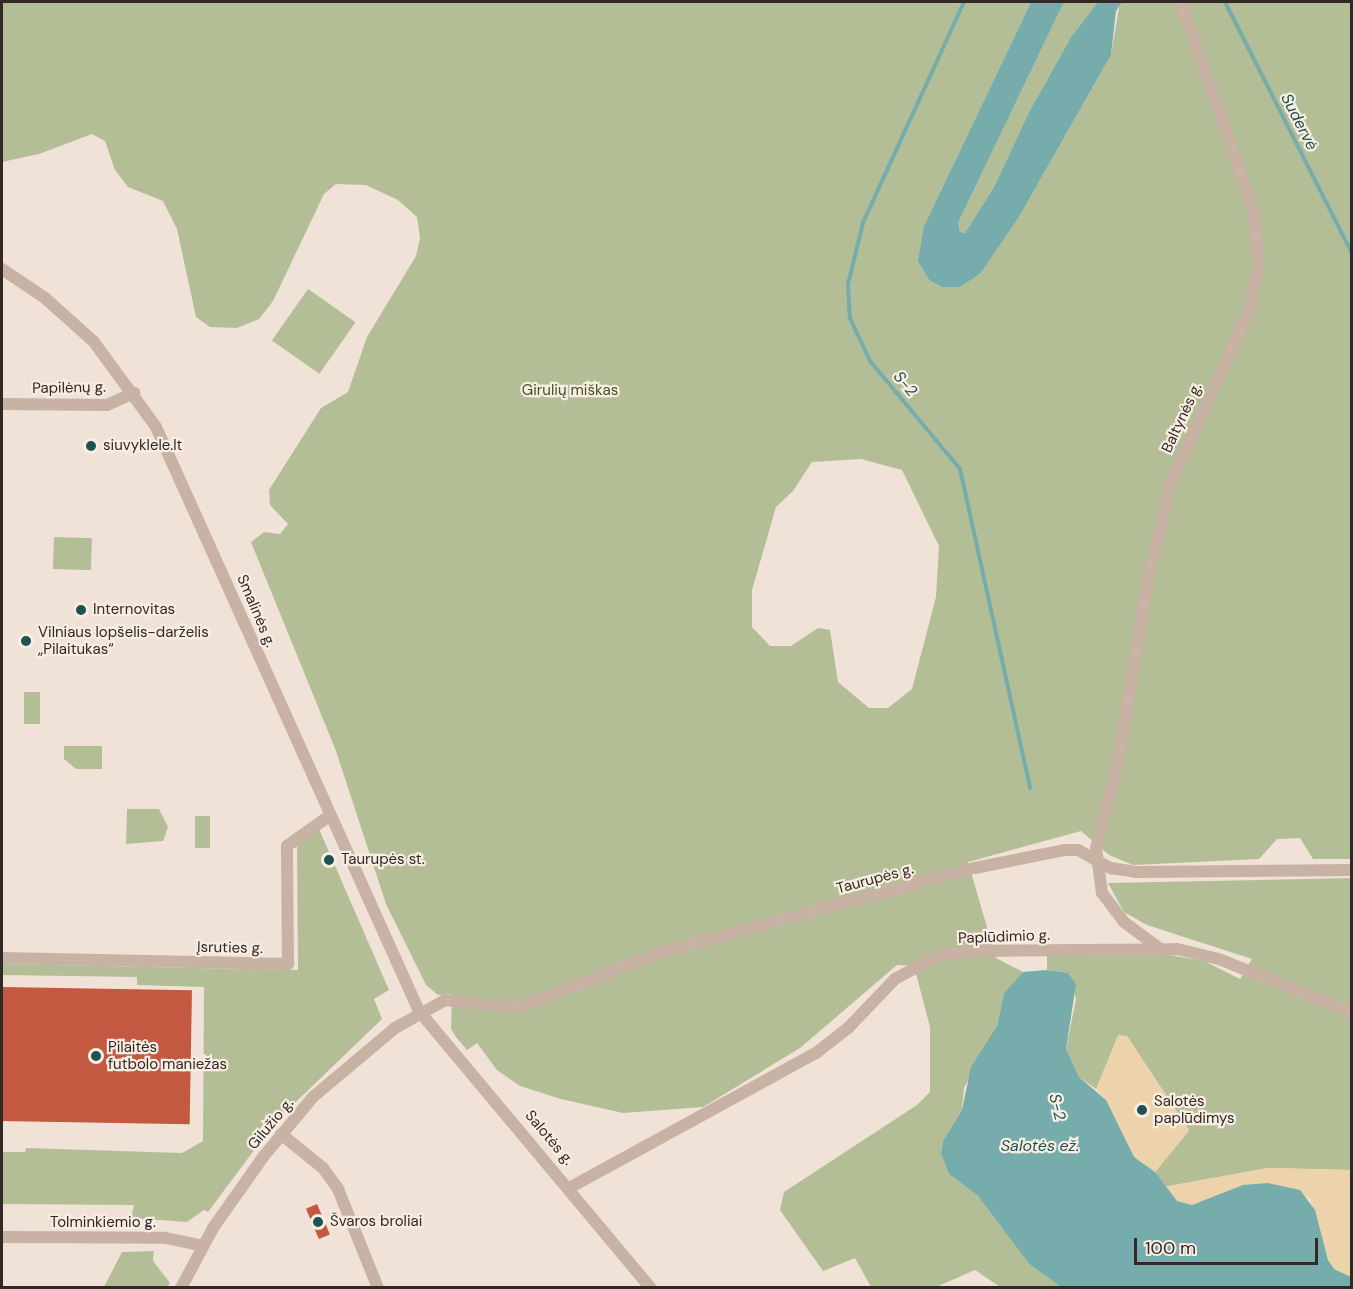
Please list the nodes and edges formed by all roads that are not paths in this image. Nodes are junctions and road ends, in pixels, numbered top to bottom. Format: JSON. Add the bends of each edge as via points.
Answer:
{"nodes":[{"id":1,"x":1181,"y":2,"type":"edge"},
{"id":2,"x":2,"y":269,"type":"edge"},
{"id":3,"x":135,"y":393,"type":"junction"},
{"id":4,"x":2,"y":404,"type":"edge"},
{"id":5,"x":329,"y":816,"type":"junction"},
{"id":6,"x":1097,"y":860,"type":"junction"},
{"id":7,"x":1352,"y":870,"type":"edge"},
{"id":8,"x":1159,"y":948,"type":"junction"},
{"id":9,"x":2,"y":958,"type":"edge"},
{"id":10,"x":419,"y":1011,"type":"junction"},
{"id":11,"x":1352,"y":1013,"type":"edge"},
{"id":12,"x":281,"y":1134,"type":"junction"},
{"id":13,"x":571,"y":1187,"type":"junction"},
{"id":14,"x":2,"y":1236,"type":"edge"},
{"id":15,"x":202,"y":1246,"type":"junction"},
{"id":16,"x":181,"y":1287,"type":"edge"},
{"id":17,"x":378,"y":1287,"type":"edge"},
{"id":18,"x":651,"y":1287,"type":"edge"}],
"edges":[{"from":1,"to":6,"type":"street","name":"Baltynės g.","via":[[1253,209],[1259,264],[1249,312],[1184,445],[1164,504]]},
{"from":2,"to":3,"type":"street","name":"Smalinės g.","via":[[64,313]]},
{"from":3,"to":4,"type":"street","name":"Papilėnų g.","via":[[107,405]]},
{"from":3,"to":5,"type":"street","name":"Smalinės g.","via":[[156,427],[204,530]]},
{"from":5,"to":9,"type":"street","name":"Įsruties g.","via":[[287,846],[288,964]]},
{"from":5,"to":10,"type":"street","name":"Smalinės g."},
{"from":6,"to":7,"type":"street","name":"Taurupės g.","via":[[1136,872]]},
{"from":6,"to":8,"type":"street","name":"Baltynės g.","via":[[1102,893],[1124,922]]},
{"from":6,"to":10,"type":"street","name":"Taurupės g.","via":[[1077,850],[1013,859],[659,953],[517,1008],[454,999]]},
{"from":8,"to":11,"type":"street","name":"Paplūdimio g.","via":[[1219,959]]},
{"from":8,"to":13,"type":"street","name":"Paplūdimio g.","via":[[967,951],[937,956],[895,979],[848,1028],[816,1053]]},
{"from":10,"to":12,"type":"street","name":"Gilužio g.","via":[[333,1079]]},
{"from":10,"to":13,"type":"street","name":"Salotės g."},
{"from":12,"to":15,"type":"street","name":"Gilužio g."},
{"from":12,"to":17,"type":"street","via":[[323,1168],[338,1189]]},
{"from":13,"to":18,"type":"street","name":"Salotės g."},
{"from":14,"to":15,"type":"street","name":"Tolminkiemio g.","via":[[166,1238]]},
{"from":15,"to":16,"type":"street","name":"Gilužio g."}]}
